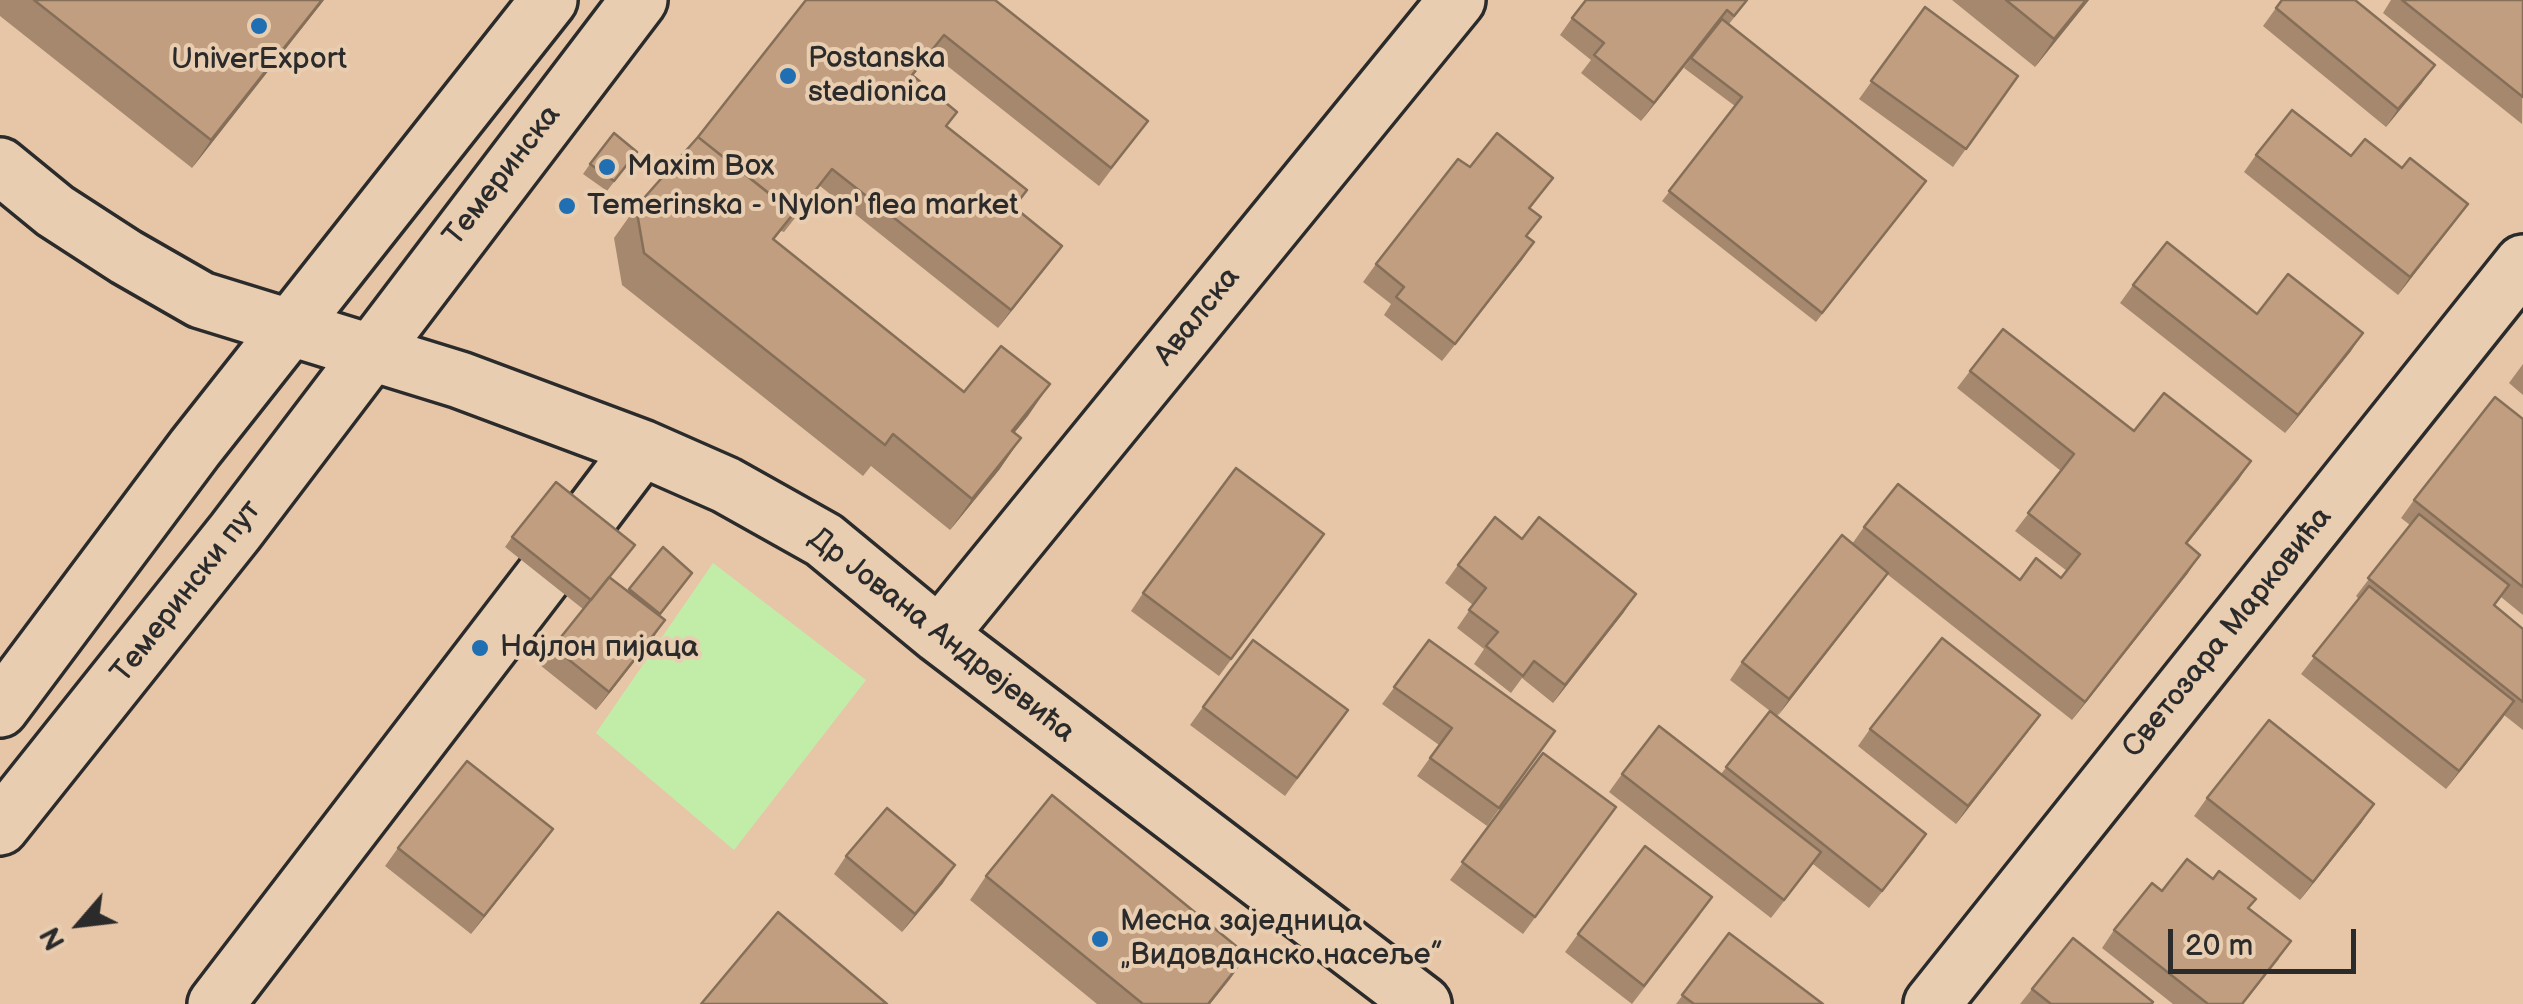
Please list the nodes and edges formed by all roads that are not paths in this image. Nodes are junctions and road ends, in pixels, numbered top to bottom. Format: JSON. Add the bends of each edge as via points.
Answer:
{"nodes":[{"id":1,"x":549,"y":0,"type":"edge"},
{"id":2,"x":639,"y":0,"type":"edge"},
{"id":3,"x":1456,"y":0,"type":"edge"},
{"id":4,"x":0,"y":166,"type":"edge"},
{"id":5,"x":2523,"y":263,"type":"edge"},
{"id":6,"x":291,"y":328,"type":"junction"},
{"id":7,"x":369,"y":354,"type":"junction"},
{"id":8,"x":642,"y":448,"type":"junction"},
{"id":9,"x":586,"y":522,"type":"edge"},
{"id":10,"x":543,"y":577,"type":"edge"},
{"id":11,"x":939,"y":635,"type":"junction"},
{"id":12,"x":0,"y":709,"type":"edge"},
{"id":13,"x":0,"y":827,"type":"edge"},
{"id":14,"x":216,"y":1004,"type":"edge"},
{"id":15,"x":1422,"y":1004,"type":"edge"},
{"id":16,"x":1932,"y":1004,"type":"edge"}],
"edges":[{"from":1,"to":6,"type":"street"},
{"from":2,"to":7,"type":"street","name":"Темеринска"},
{"from":3,"to":11,"type":"street","name":"Авалска"},
{"from":4,"to":6,"type":"street","name":"Др Јована Андрејевића","via":[[55,211],[171,283],[202,300]]},
{"from":5,"to":16,"type":"street","name":"Светозара Марковића"},
{"from":6,"to":7,"type":"street","name":"Др Јована Андрејевића"},
{"from":6,"to":12,"type":"street"},
{"from":7,"to":8,"type":"street","name":"Др Јована Андрејевића","via":[[482,387]]},
{"from":7,"to":13,"type":"street","name":"Темерински пут"},
{"from":8,"to":9,"type":"street"},
{"from":8,"to":11,"type":"street","name":"Др Јована Андрејевића","via":[[824,540]]},
{"from":10,"to":14,"type":"street"},
{"from":11,"to":15,"type":"street","name":"Др Јована Андрејевића"}]}
